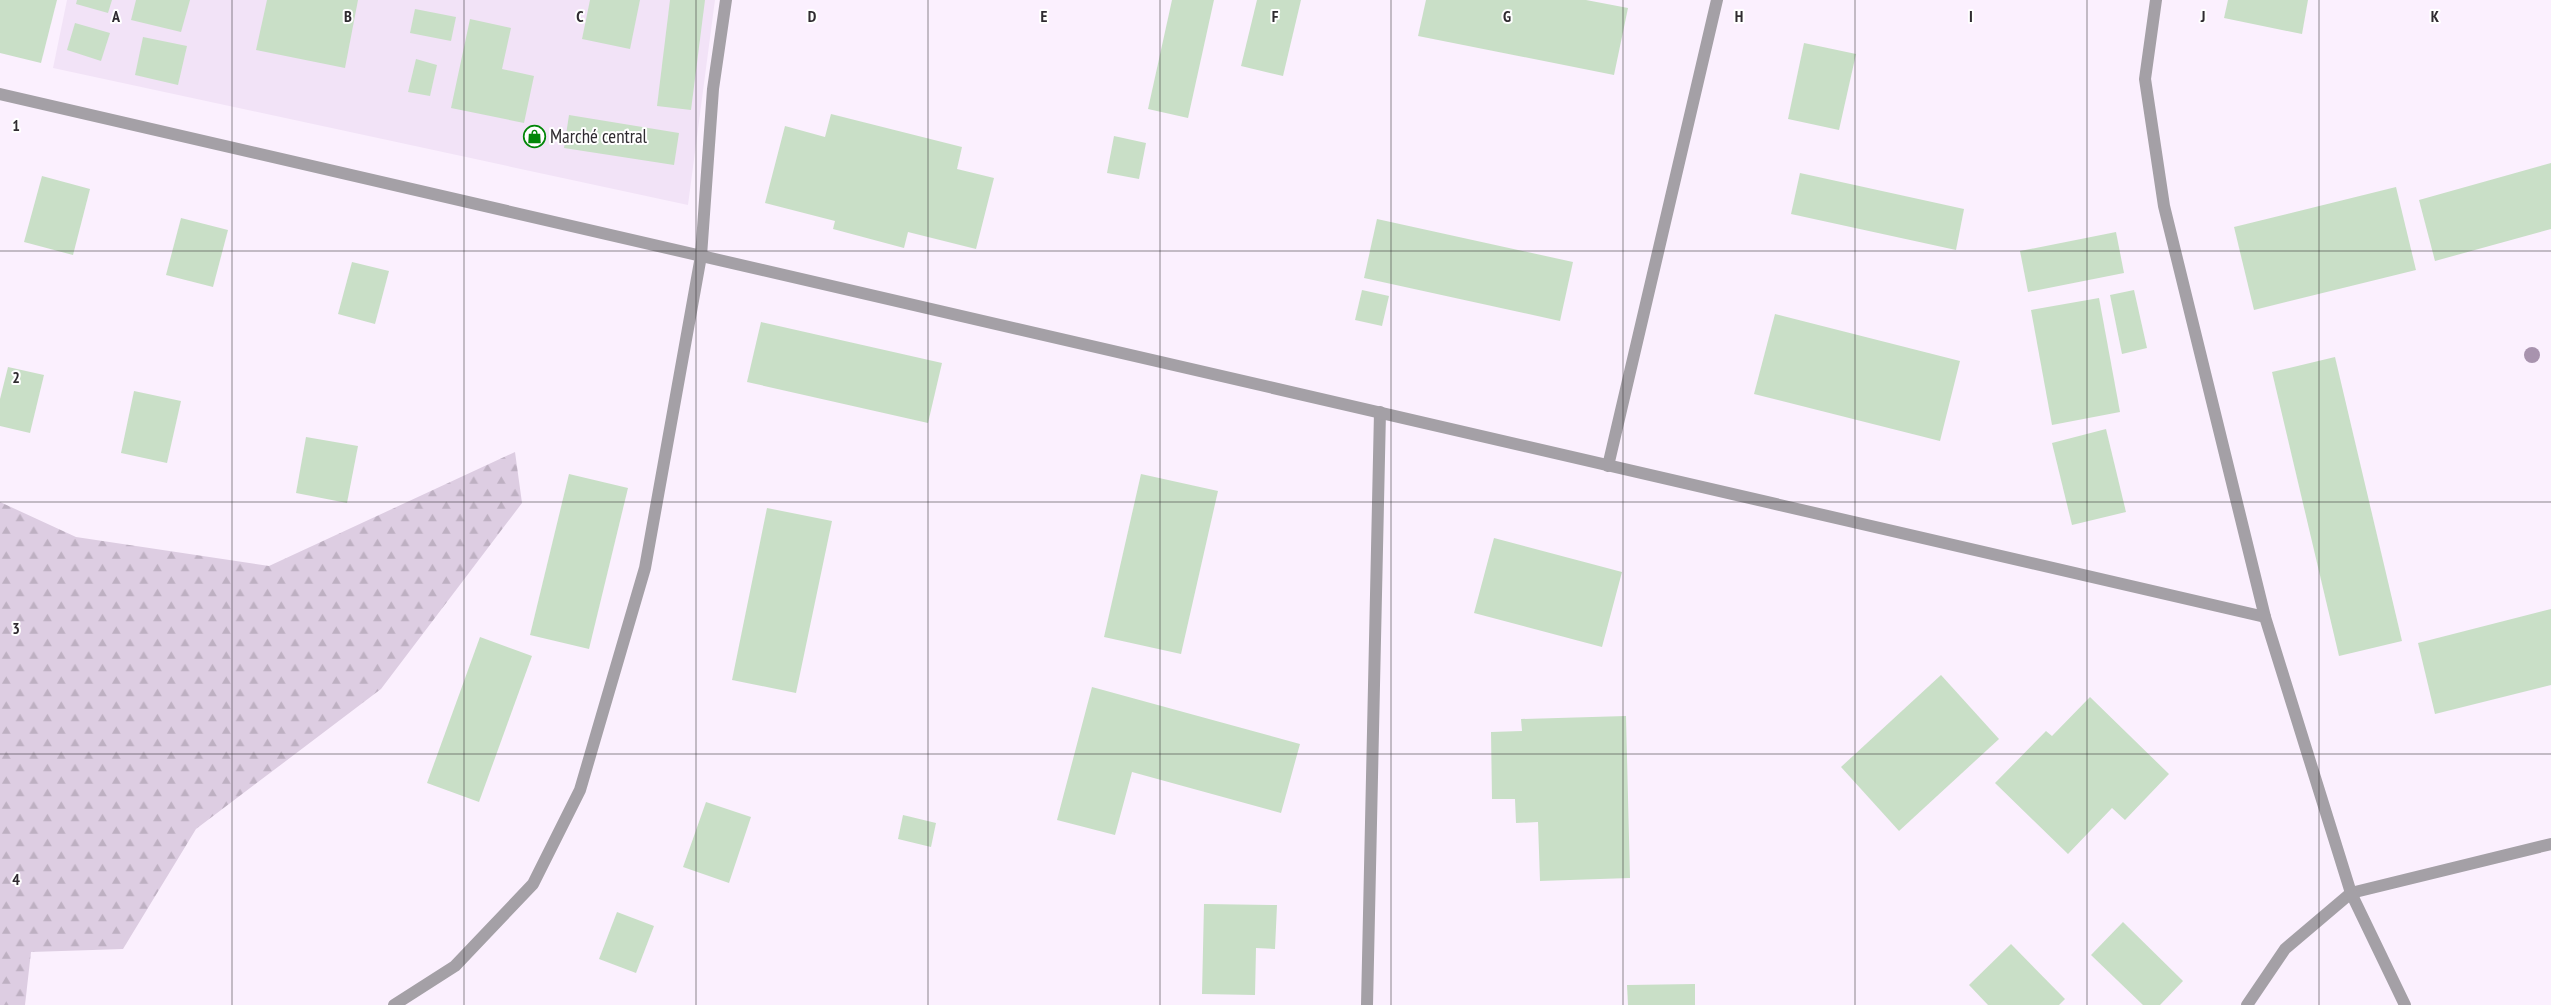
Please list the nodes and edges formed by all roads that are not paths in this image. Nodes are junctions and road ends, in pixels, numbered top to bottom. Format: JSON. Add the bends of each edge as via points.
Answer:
{"nodes":[{"id":1,"x":726,"y":0,"type":"edge"},
{"id":2,"x":1718,"y":0,"type":"edge"},
{"id":3,"x":2156,"y":0,"type":"edge"},
{"id":4,"x":0,"y":94,"type":"edge"},
{"id":5,"x":701,"y":256,"type":"junction"},
{"id":6,"x":1380,"y":412,"type":"junction"},
{"id":7,"x":1608,"y":466,"type":"junction"},
{"id":8,"x":2265,"y":617,"type":"junction"},
{"id":9,"x":2551,"y":844,"type":"edge"},
{"id":10,"x":2351,"y":893,"type":"junction"},
{"id":11,"x":394,"y":1005,"type":"edge"},
{"id":12,"x":1367,"y":1005,"type":"edge"},
{"id":13,"x":2247,"y":1005,"type":"edge"},
{"id":14,"x":2405,"y":1005,"type":"edge"}],
"edges":[{"from":1,"to":5,"type":"street","via":[[713,89]]},
{"from":2,"to":7,"type":"street"},
{"from":3,"to":8,"type":"street","via":[[2145,79],[2164,206]]},
{"from":4,"to":5,"type":"street"},
{"from":5,"to":6,"type":"street"},
{"from":5,"to":11,"type":"street","via":[[645,568],[580,790],[533,884],[455,966]]},
{"from":6,"to":7,"type":"street"},
{"from":6,"to":12,"type":"street"},
{"from":7,"to":8,"type":"street"},
{"from":8,"to":10,"type":"street"},
{"from":9,"to":10,"type":"street"},
{"from":10,"to":13,"type":"street","via":[[2285,949]]},
{"from":10,"to":14,"type":"street"}]}
